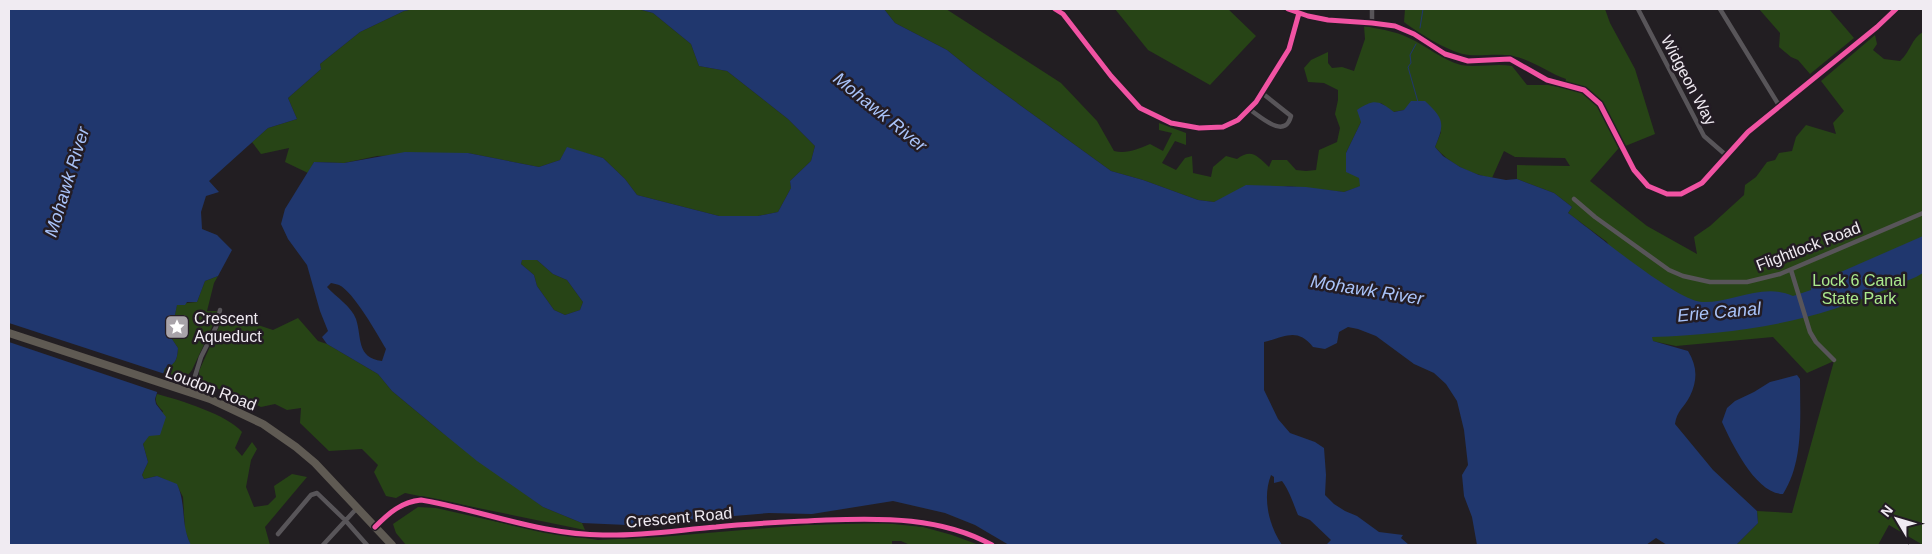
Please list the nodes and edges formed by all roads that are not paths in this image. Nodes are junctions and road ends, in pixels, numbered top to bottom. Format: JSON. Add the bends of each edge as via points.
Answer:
{"nodes":[{"id":1,"x":1055,"y":9,"type":"edge"},
{"id":2,"x":1288,"y":9,"type":"edge"},
{"id":3,"x":1372,"y":9,"type":"edge"},
{"id":4,"x":1638,"y":9,"type":"edge"},
{"id":5,"x":1720,"y":9,"type":"edge"},
{"id":6,"x":1896,"y":9,"type":"edge"},
{"id":7,"x":1889,"y":11,"type":"edge"},
{"id":8,"x":1299,"y":13,"type":"junction"},
{"id":9,"x":1372,"y":22,"type":"junction"},
{"id":10,"x":1262,"y":93,"type":"junction"},
{"id":11,"x":1780,"y":107,"type":"junction"},
{"id":12,"x":1249,"y":109,"type":"junction"},
{"id":13,"x":1727,"y":156,"type":"junction"},
{"id":14,"x":1574,"y":199,"type":"dead end"},
{"id":15,"x":1923,"y":213,"type":"edge"},
{"id":16,"x":1791,"y":270,"type":"junction"},
{"id":17,"x":220,"y":310,"type":"dead end"},
{"id":18,"x":9,"y":333,"type":"edge"},
{"id":19,"x":1834,"y":360,"type":"dead end"},
{"id":20,"x":190,"y":392,"type":"junction"},
{"id":21,"x":358,"y":507,"type":"junction"},
{"id":22,"x":345,"y":520,"type":"junction"},
{"id":23,"x":375,"y":527,"type":"junction"},
{"id":24,"x":278,"y":534,"type":"dead end"},
{"id":25,"x":323,"y":545,"type":"edge"},
{"id":26,"x":367,"y":545,"type":"edge"},
{"id":27,"x":392,"y":545,"type":"edge"},
{"id":28,"x":992,"y":545,"type":"edge"}],
"edges":[{"from":1,"to":12,"type":"street","via":[[1063,14],[1128,96],[1150,114],[1171,122],[1215,128],[1238,120]]},
{"from":2,"to":8,"type":"street"},
{"from":3,"to":9,"type":"street"},
{"from":4,"to":13,"type":"street","name":"Widgeon Way","via":[[1704,136]]},
{"from":5,"to":11,"type":"street"},
{"from":6,"to":7,"type":"street"},
{"from":7,"to":11,"type":"street","via":[[1877,28]]},
{"from":8,"to":9,"type":"street","via":[[1328,20]]},
{"from":8,"to":10,"type":"street","via":[[1289,49]]},
{"from":9,"to":13,"type":"street","via":[[1414,34],[1445,54],[1468,61],[1510,59],[1547,80],[1584,90],[1600,104],[1634,170],[1648,186],[1667,194],[1681,194],[1702,183]]},
{"from":10,"to":12,"type":"street"},
{"from":10,"to":12,"type":"street","via":[[1291,116],[1288,124],[1280,128]]},
{"from":11,"to":13,"type":"street","via":[[1748,132]]},
{"from":14,"to":16,"type":"street","name":"Flightlock Road","via":[[1640,251],[1683,276],[1710,282],[1747,282]]},
{"from":15,"to":16,"type":"street","name":"Flightlock Road"},
{"from":16,"to":19,"type":"street","via":[[1810,332]]},
{"from":17,"to":20,"type":"street"},
{"from":18,"to":20,"type":"main road","name":"Loudon Road"},
{"from":20,"to":21,"type":"main road","name":"Loudon Road","via":[[273,430],[316,462]]},
{"from":21,"to":22,"type":"street"},
{"from":21,"to":23,"type":"main road","name":"Loudon Road"},
{"from":22,"to":24,"type":"street","via":[[314,493]]},
{"from":22,"to":25,"type":"street"},
{"from":22,"to":26,"type":"street"},
{"from":23,"to":27,"type":"main road","name":"Loudon Road"},
{"from":23,"to":28,"type":"street","name":"Crescent Road","via":[[398,506],[421,500],[580,534],[891,519],[924,522]]}]}
